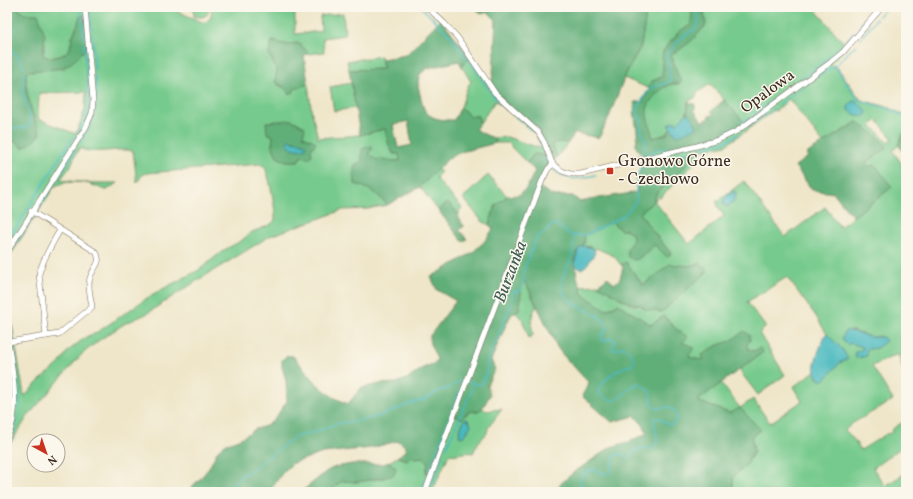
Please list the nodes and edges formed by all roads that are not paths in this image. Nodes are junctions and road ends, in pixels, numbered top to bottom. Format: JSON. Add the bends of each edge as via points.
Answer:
{"nodes":[{"id":1,"x":85,"y":7,"type":"edge"},
{"id":2,"x":427,"y":7,"type":"edge"},
{"id":3,"x":882,"y":7,"type":"edge"},
{"id":4,"x":553,"y":164,"type":"junction"},
{"id":5,"x":31,"y":211,"type":"junction"},
{"id":6,"x":60,"y":230,"type":"junction"},
{"id":7,"x":7,"y":252,"type":"edge"},
{"id":8,"x":7,"y":334,"type":"edge"},
{"id":9,"x":46,"y":336,"type":"junction"},
{"id":10,"x":8,"y":342,"type":"edge"},
{"id":11,"x":7,"y":438,"type":"edge"},
{"id":12,"x":425,"y":492,"type":"edge"}],
"edges":[{"from":1,"to":5,"type":"street","via":[[94,101],[92,113],[86,127]]},
{"from":2,"to":4,"type":"street","via":[[457,37],[496,93],[538,132]]},
{"from":3,"to":4,"type":"street","name":"Opalowa","via":[[836,58],[728,136],[577,174],[565,172]]},
{"from":4,"to":12,"type":"street","via":[[542,181]]},
{"from":5,"to":6,"type":"street"},
{"from":5,"to":7,"type":"street"},
{"from":6,"to":9,"type":"street","via":[[46,253],[39,274]]},
{"from":6,"to":9,"type":"street","via":[[96,252],[99,260],[89,284],[92,306],[59,334]]},
{"from":8,"to":10,"type":"street"},
{"from":9,"to":10,"type":"street"},
{"from":10,"to":11,"type":"street","via":[[15,410]]}]}
